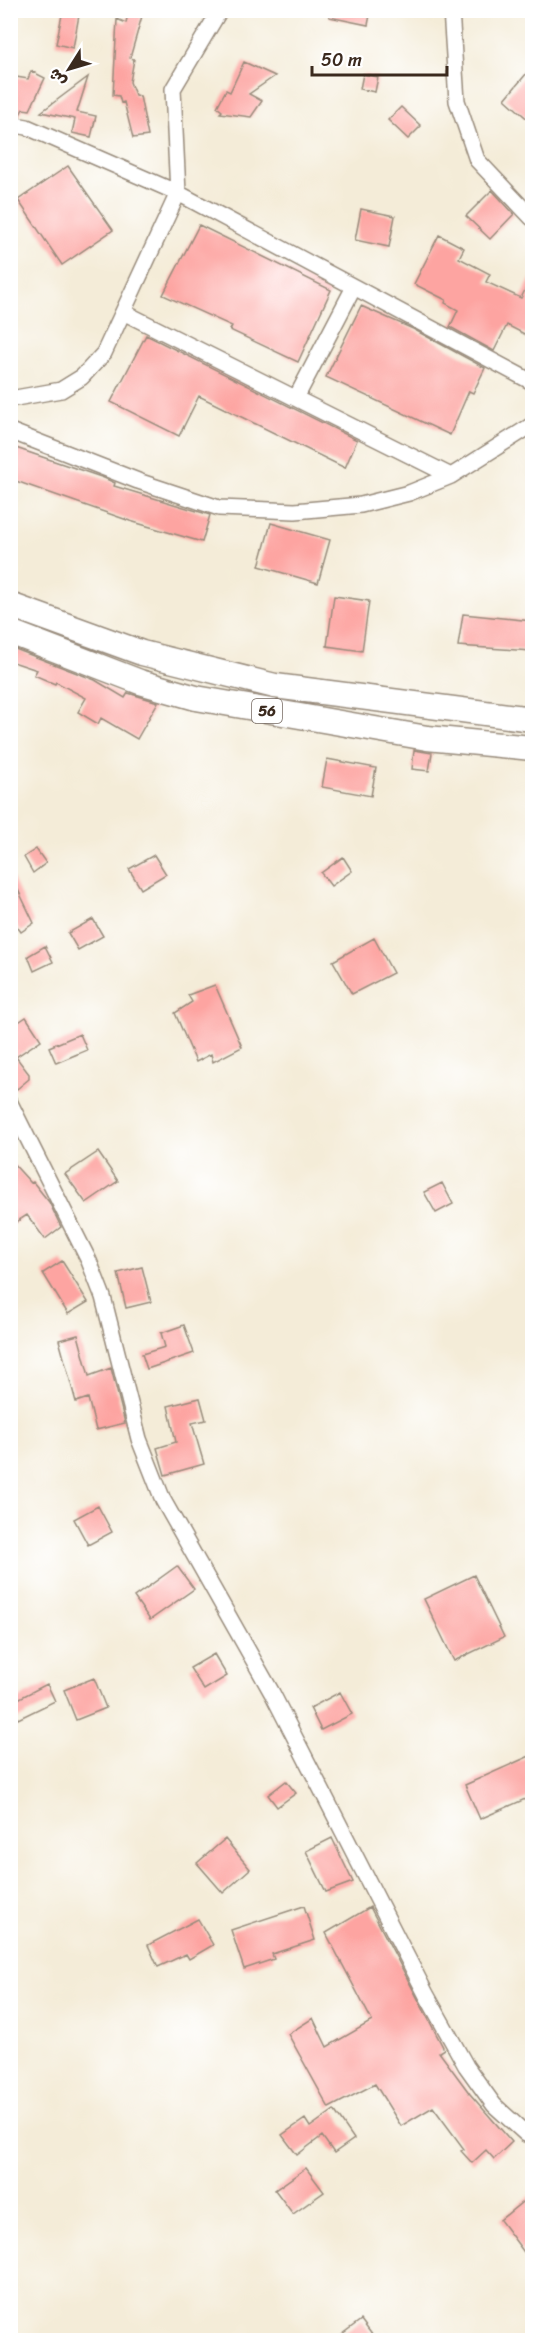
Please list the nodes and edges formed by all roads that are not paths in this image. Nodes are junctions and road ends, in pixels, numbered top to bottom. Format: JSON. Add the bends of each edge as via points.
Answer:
{"nodes":[{"id":1,"x":220,"y":10,"type":"edge"},
{"id":2,"x":451,"y":10,"type":"edge"},
{"id":3,"x":10,"y":124,"type":"edge"},
{"id":4,"x":178,"y":193,"type":"junction"},
{"id":5,"x":532,"y":218,"type":"edge"},
{"id":6,"x":354,"y":287,"type":"junction"},
{"id":7,"x":123,"y":312,"type":"junction"},
{"id":8,"x":532,"y":382,"type":"edge"},
{"id":9,"x":296,"y":398,"type":"junction"},
{"id":10,"x":10,"y":399,"type":"edge"},
{"id":11,"x":532,"y":425,"type":"edge"},
{"id":12,"x":10,"y":431,"type":"edge"},
{"id":13,"x":451,"y":476,"type":"junction"},
{"id":14,"x":10,"y":605,"type":"edge"},
{"id":15,"x":10,"y":632,"type":"edge"},
{"id":16,"x":532,"y":719,"type":"edge"},
{"id":17,"x":532,"y":748,"type":"edge"},
{"id":18,"x":10,"y":1104,"type":"edge"},
{"id":19,"x":532,"y":2135,"type":"edge"}],
"edges":[{"from":1,"to":4,"type":"street","via":[[173,89]]},
{"from":2,"to":5,"type":"street","via":[[457,101],[477,160]]},
{"from":3,"to":4,"type":"street","via":[[27,127]]},
{"from":4,"to":6,"type":"street"},
{"from":4,"to":7,"type":"street"},
{"from":6,"to":8,"type":"street"},
{"from":6,"to":9,"type":"street"},
{"from":7,"to":9,"type":"street"},
{"from":7,"to":10,"type":"street","via":[[104,353],[82,377],[62,390]]},
{"from":9,"to":13,"type":"street"},
{"from":11,"to":13,"type":"street"},
{"from":12,"to":13,"type":"street","via":[[219,508],[295,511],[361,505],[409,493]]},
{"from":14,"to":16,"type":"main road","number":"56","via":[[142,653],[274,686]]},
{"from":15,"to":17,"type":"main road","number":"56","via":[[140,682],[196,698],[427,738]]},
{"from":18,"to":19,"type":"street","via":[[93,1270],[139,1439],[173,1521],[272,1694],[466,2066],[494,2105]]}]}
